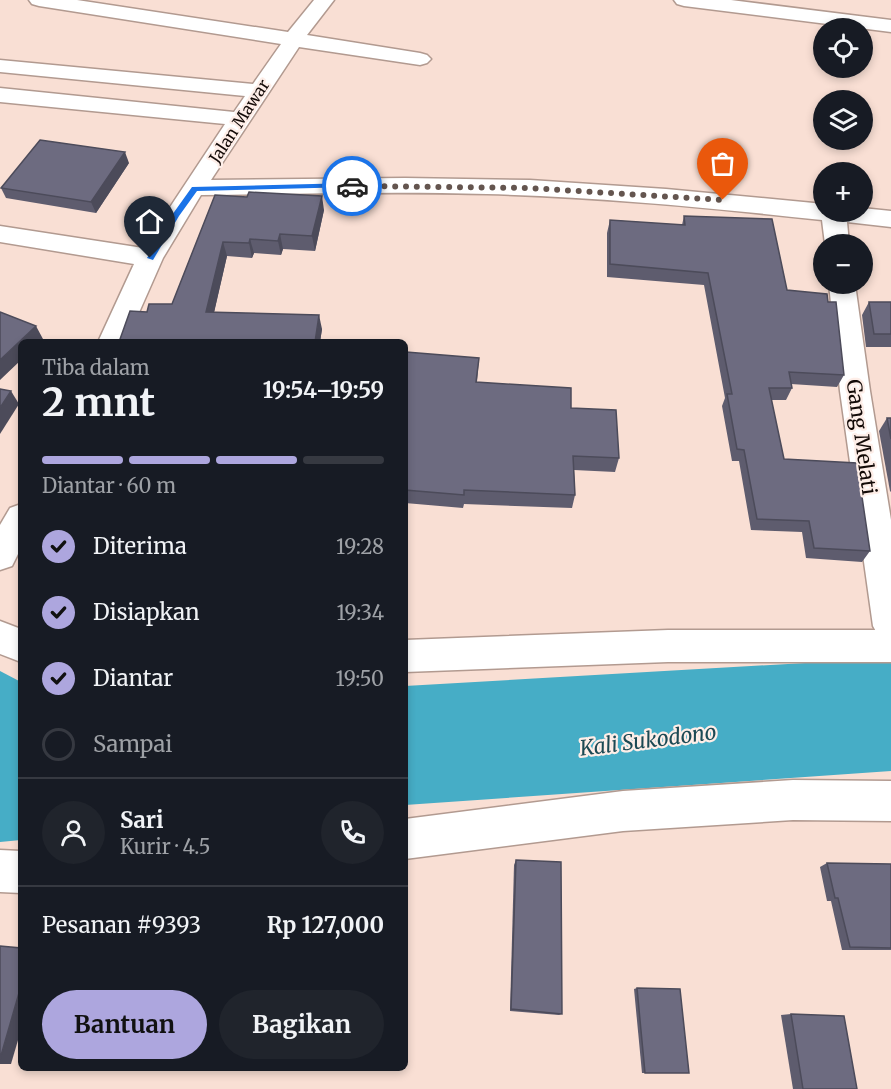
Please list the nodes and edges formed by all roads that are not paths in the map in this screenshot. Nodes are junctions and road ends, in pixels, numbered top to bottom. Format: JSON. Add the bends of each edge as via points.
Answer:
{"nodes":[{"id":1,"x":39,"y":0,"type":"edge"},
{"id":2,"x":324,"y":0,"type":"edge"},
{"id":3,"x":684,"y":0,"type":"edge"},
{"id":4,"x":891,"y":26,"type":"edge"},
{"id":5,"x":294,"y":39,"type":"junction"},
{"id":6,"x":420,"y":59,"type":"dead end"},
{"id":7,"x":0,"y":66,"type":"edge"},
{"id":8,"x":259,"y":91,"type":"junction"},
{"id":9,"x":0,"y":95,"type":"edge"},
{"id":10,"x":240,"y":119,"type":"junction"},
{"id":11,"x":195,"y":188,"type":"junction"},
{"id":12,"x":813,"y":211,"type":"edge"},
{"id":13,"x":873,"y":217,"type":"edge"},
{"id":14,"x":891,"y":219,"type":"edge"},
{"id":15,"x":0,"y":234,"type":"edge"},
{"id":16,"x":150,"y":258,"type":"junction"},
{"id":17,"x":843,"y":294,"type":"edge"},
{"id":18,"x":113,"y":339,"type":"edge"},
{"id":19,"x":18,"y":522,"type":"edge"},
{"id":20,"x":0,"y":555,"type":"edge"},
{"id":21,"x":891,"y":626,"type":"edge"},
{"id":22,"x":0,"y":637,"type":"edge"},
{"id":23,"x":18,"y":645,"type":"edge"},
{"id":24,"x":891,"y":646,"type":"edge"},
{"id":25,"x":408,"y":656,"type":"edge"},
{"id":26,"x":891,"y":801,"type":"edge"},
{"id":27,"x":408,"y":839,"type":"edge"},
{"id":28,"x":0,"y":871,"type":"edge"},
{"id":29,"x":18,"y":872,"type":"edge"}],
"edges":[{"from":1,"to":5,"type":"street"},
{"from":2,"to":5,"type":"street","name":"Jalan Mawar"},
{"from":3,"to":4,"type":"street"},
{"from":5,"to":6,"type":"street"},
{"from":5,"to":8,"type":"street","name":"Jalan Mawar"},
{"from":7,"to":8,"type":"street"},
{"from":8,"to":10,"type":"street","name":"Jalan Mawar"},
{"from":9,"to":10,"type":"street"},
{"from":10,"to":11,"type":"street","name":"Jalan Mawar"},
{"from":11,"to":12,"type":"street","via":[[529,188],[701,198]]},
{"from":11,"to":16,"type":"street","name":"Jalan Mawar"},
{"from":13,"to":14,"type":"street"},
{"from":15,"to":16,"type":"street"},
{"from":16,"to":18,"type":"street","name":"Jalan Mawar"},
{"from":17,"to":21,"type":"street","name":"Gang Melati"},
{"from":19,"to":20,"type":"street"},
{"from":22,"to":23,"type":"street"},
{"from":24,"to":25,"type":"street","via":[[668,646]]},
{"from":26,"to":27,"type":"street","via":[[793,800],[623,811]]},
{"from":28,"to":29,"type":"street"}]}
